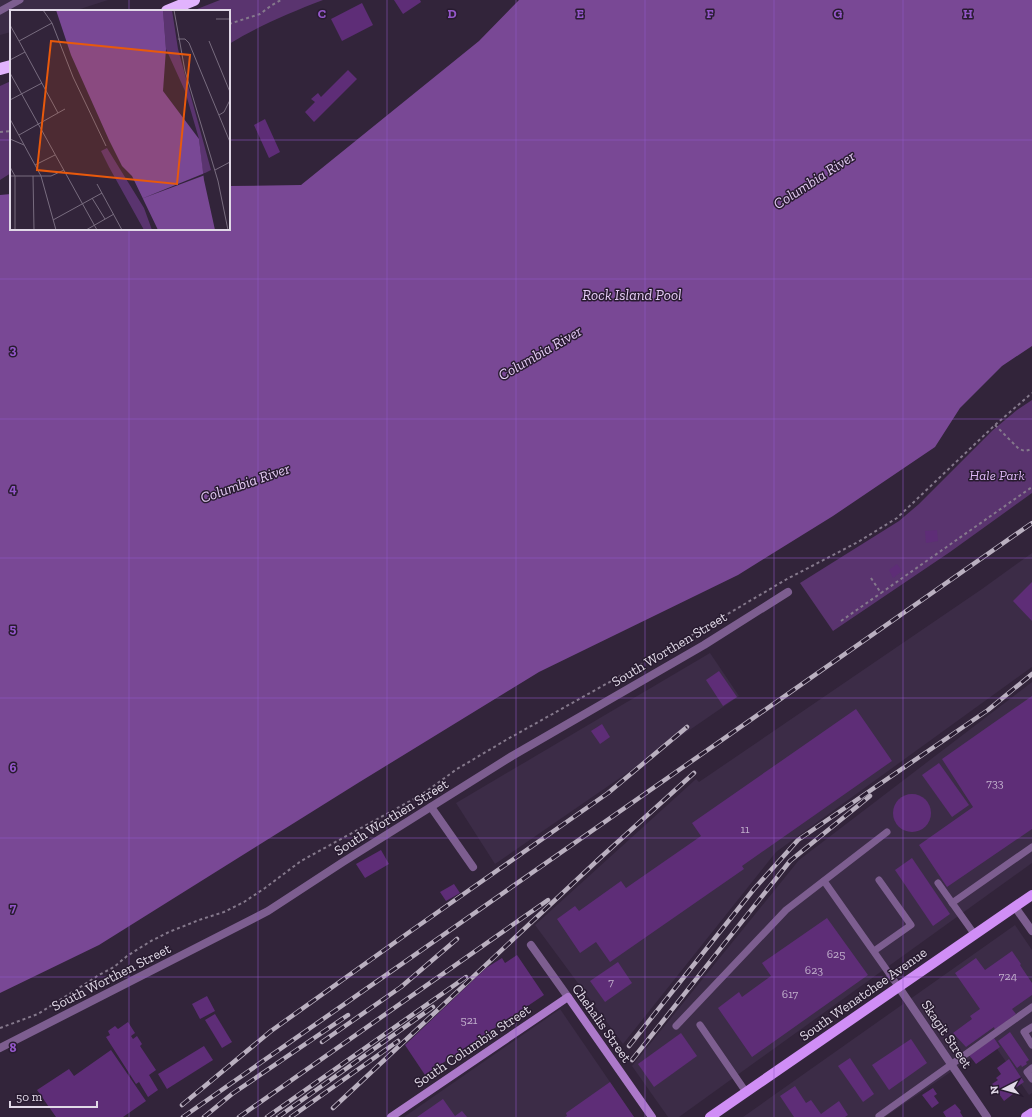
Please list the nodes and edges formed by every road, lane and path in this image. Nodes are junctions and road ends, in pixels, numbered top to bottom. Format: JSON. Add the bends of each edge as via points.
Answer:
{"nodes":[{"id":1,"x":20,"y":0,"type":"edge"},
{"id":2,"x":194,"y":0,"type":"edge"},
{"id":3,"x":281,"y":0,"type":"edge"},
{"id":4,"x":169,"y":10,"type":"edge"},
{"id":5,"x":0,"y":11,"type":"edge"},
{"id":6,"x":230,"y":24,"type":"edge"},
{"id":7,"x":10,"y":66,"type":"edge"},
{"id":8,"x":0,"y":69,"type":"edge"},
{"id":9,"x":10,"y":131,"type":"edge"},
{"id":10,"x":0,"y":132,"type":"edge"},
{"id":11,"x":1032,"y":393,"type":"edge"},
{"id":12,"x":995,"y":425,"type":"junction"},
{"id":13,"x":1032,"y":450,"type":"edge"},
{"id":14,"x":1032,"y":487,"type":"edge"},
{"id":15,"x":871,"y":578,"type":"dead end"},
{"id":16,"x":788,"y":592,"type":"dead end"},
{"id":17,"x":881,"y":593,"type":"junction"},
{"id":18,"x":841,"y":621,"type":"dead end"},
{"id":19,"x":431,"y":807,"type":"junction"},
{"id":20,"x":887,"y":832,"type":"dead end"},
{"id":21,"x":1032,"y":847,"type":"edge"},
{"id":22,"x":473,"y":867,"type":"dead end"},
{"id":23,"x":879,"y":880,"type":"dead end"},
{"id":24,"x":824,"y":881,"type":"junction"},
{"id":25,"x":938,"y":883,"type":"dead end"},
{"id":26,"x":1032,"y":895,"type":"edge"},
{"id":27,"x":952,"y":903,"type":"junction"},
{"id":28,"x":1015,"y":907,"type":"junction"},
{"id":29,"x":1032,"y":931,"type":"edge"},
{"id":30,"x":975,"y":935,"type":"junction"},
{"id":31,"x":531,"y":945,"type":"dead end"},
{"id":32,"x":874,"y":951,"type":"junction"},
{"id":33,"x":898,"y":986,"type":"junction"},
{"id":34,"x":568,"y":997,"type":"junction"},
{"id":35,"x":1032,"y":1007,"type":"edge"},
{"id":36,"x":700,"y":1025,"type":"dead end"},
{"id":37,"x":676,"y":1026,"type":"dead end"},
{"id":38,"x":1032,"y":1027,"type":"edge"},
{"id":39,"x":0,"y":1028,"type":"edge"},
{"id":40,"x":1032,"y":1045,"type":"edge"},
{"id":41,"x":0,"y":1048,"type":"edge"},
{"id":42,"x":952,"y":1064,"type":"junction"},
{"id":43,"x":1032,"y":1068,"type":"edge"},
{"id":44,"x":1032,"y":1079,"type":"edge"},
{"id":45,"x":746,"y":1092,"type":"junction"},
{"id":46,"x":1032,"y":1113,"type":"edge"},
{"id":47,"x":879,"y":1116,"type":"dead end"},
{"id":48,"x":391,"y":1117,"type":"edge"},
{"id":49,"x":652,"y":1117,"type":"edge"},
{"id":50,"x":710,"y":1117,"type":"edge"},
{"id":51,"x":987,"y":1117,"type":"edge"},
{"id":52,"x":1026,"y":1117,"type":"edge"}],
"edges":[{"from":1,"to":5,"type":"lane"},
{"from":2,"to":4,"type":"highway"},
{"from":3,"to":6,"type":"path","via":[[260,14]]},
{"from":7,"to":8,"type":"highway"},
{"from":9,"to":10,"type":"path"},
{"from":11,"to":12,"type":"path"},
{"from":12,"to":13,"type":"path","via":[[1019,449]]},
{"from":12,"to":39,"type":"path","via":[[897,518],[858,542],[787,579],[457,769],[421,795],[301,861],[244,902],[151,941],[114,968],[38,1014]]},
{"from":14,"to":17,"type":"path"},
{"from":15,"to":17,"type":"path"},
{"from":16,"to":19,"type":"street","name":"South Worthen Street","via":[[704,645],[512,756]]},
{"from":17,"to":18,"type":"path"},
{"from":19,"to":22,"type":"street"},
{"from":19,"to":41,"type":"street","name":"South Worthen Street","via":[[268,911]]},
{"from":20,"to":24,"type":"lane"},
{"from":21,"to":27,"type":"lane"},
{"from":23,"to":32,"type":"lane","via":[[911,925]]},
{"from":24,"to":32,"type":"lane"},
{"from":24,"to":37,"type":"lane","via":[[786,910]]},
{"from":25,"to":27,"type":"lane"},
{"from":26,"to":28,"type":"main road","name":"South Wenatchee Avenue"},
{"from":27,"to":30,"type":"lane"},
{"from":28,"to":29,"type":"street"},
{"from":28,"to":30,"type":"main road","name":"South Wenatchee Avenue"},
{"from":30,"to":33,"type":"main road","name":"South Wenatchee Avenue"},
{"from":31,"to":34,"type":"street","name":"Chehalis Street"},
{"from":32,"to":33,"type":"lane"},
{"from":33,"to":42,"type":"street","name":"Skagit Street"},
{"from":33,"to":45,"type":"main road","name":"South Wenatchee Avenue"},
{"from":34,"to":48,"type":"street","name":"South Columbia Street"},
{"from":34,"to":49,"type":"street","name":"Chehalis Street"},
{"from":35,"to":42,"type":"lane"},
{"from":36,"to":45,"type":"lane"},
{"from":38,"to":40,"type":"lane","via":[[1024,1032]]},
{"from":42,"to":47,"type":"lane"},
{"from":42,"to":51,"type":"street","name":"Skagit Street"},
{"from":43,"to":44,"type":"lane","via":[[1027,1072]]},
{"from":45,"to":50,"type":"main road","name":"South Wenatchee Avenue"},
{"from":46,"to":52,"type":"main road"}]}
